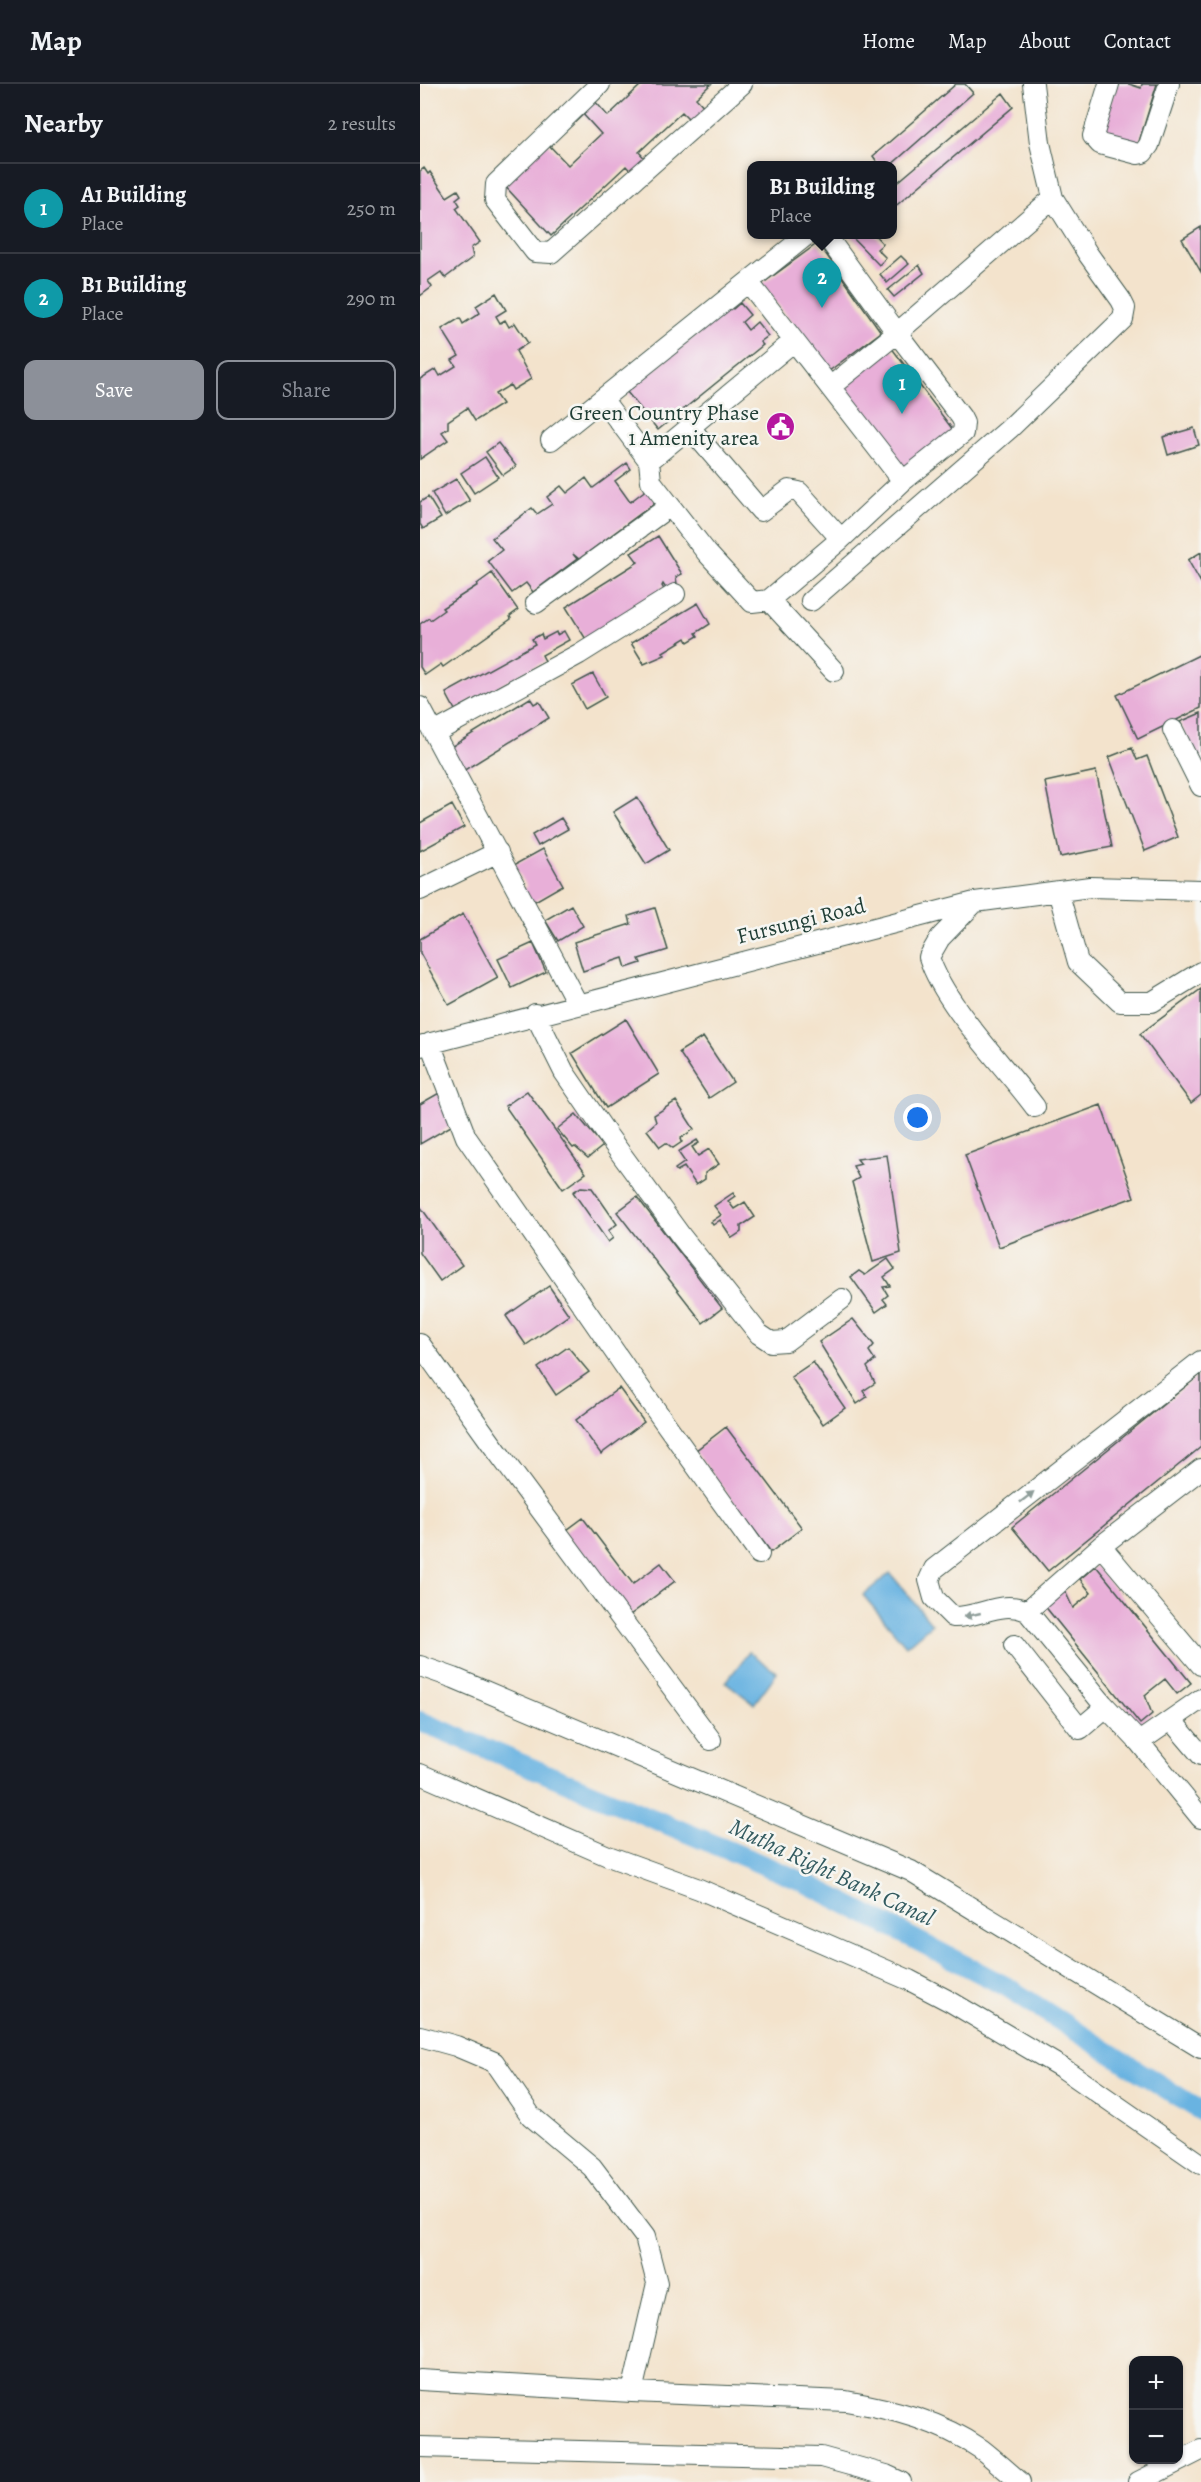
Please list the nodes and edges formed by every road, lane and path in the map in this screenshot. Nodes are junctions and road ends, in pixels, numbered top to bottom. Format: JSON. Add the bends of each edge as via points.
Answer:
{"nodes":[{"id":1,"x":600,"y":84,"type":"edge"},
{"id":2,"x":742,"y":84,"type":"edge"},
{"id":3,"x":1032,"y":84,"type":"edge"},
{"id":4,"x":1109,"y":84,"type":"edge"},
{"id":5,"x":1169,"y":84,"type":"edge"},
{"id":6,"x":1053,"y":198,"type":"junction"},
{"id":7,"x":802,"y":239,"type":"edge"},
{"id":8,"x":829,"y":239,"type":"edge"},
{"id":9,"x":749,"y":283,"type":"junction"},
{"id":10,"x":897,"y":333,"type":"junction"},
{"id":11,"x":794,"y":342,"type":"junction"},
{"id":12,"x":830,"y":387,"type":"junction"},
{"id":13,"x":603,"y":400,"type":"junction"},
{"id":14,"x":691,"y":429,"type":"junction"},
{"id":15,"x":551,"y":440,"type":"dead end"},
{"id":16,"x":649,"y":461,"type":"junction"},
{"id":17,"x":903,"y":481,"type":"junction"},
{"id":18,"x":670,"y":506,"type":"junction"},
{"id":19,"x":841,"y":539,"type":"junction"},
{"id":20,"x":675,"y":594,"type":"dead end"},
{"id":21,"x":769,"y":600,"type":"junction"},
{"id":22,"x":811,"y":602,"type":"dead end"},
{"id":23,"x":536,"y":603,"type":"dead end"},
{"id":24,"x":834,"y":671,"type":"dead end"},
{"id":25,"x":420,"y":706,"type":"edge"},
{"id":26,"x":1173,"y":730,"type":"dead end"},
{"id":27,"x":434,"y":734,"type":"junction"},
{"id":28,"x":1201,"y":786,"type":"edge"},
{"id":29,"x":498,"y":852,"type":"junction"},
{"id":30,"x":420,"y":890,"type":"edge"},
{"id":31,"x":1201,"y":890,"type":"edge"},
{"id":32,"x":1058,"y":891,"type":"junction"},
{"id":33,"x":975,"y":902,"type":"junction"},
{"id":34,"x":1201,"y":972,"type":"edge"},
{"id":35,"x":577,"y":1004,"type":"junction"},
{"id":36,"x":535,"y":1014,"type":"junction"},
{"id":37,"x":425,"y":1044,"type":"edge"},
{"id":38,"x":1035,"y":1107,"type":"dead end"},
{"id":39,"x":842,"y":1299,"type":"dead end"},
{"id":40,"x":420,"y":1344,"type":"edge"},
{"id":41,"x":1201,"y":1361,"type":"edge"},
{"id":42,"x":1201,"y":1469,"type":"edge"},
{"id":43,"x":1101,"y":1546,"type":"junction"},
{"id":44,"x":759,"y":1554,"type":"dead end"},
{"id":45,"x":1027,"y":1611,"type":"junction"},
{"id":46,"x":1014,"y":1645,"type":"dead end"},
{"id":47,"x":1201,"y":1665,"type":"edge"},
{"id":48,"x":420,"y":1666,"type":"edge"},
{"id":49,"x":1201,"y":1699,"type":"edge"},
{"id":50,"x":1106,"y":1707,"type":"junction"},
{"id":51,"x":1172,"y":1721,"type":"junction"},
{"id":52,"x":711,"y":1740,"type":"dead end"},
{"id":53,"x":1139,"y":1742,"type":"junction"},
{"id":54,"x":1201,"y":1755,"type":"edge"},
{"id":55,"x":420,"y":1774,"type":"edge"},
{"id":56,"x":1199,"y":1811,"type":"edge"},
{"id":57,"x":420,"y":2036,"type":"edge"},
{"id":58,"x":1201,"y":2048,"type":"edge"},
{"id":59,"x":1201,"y":2164,"type":"edge"},
{"id":60,"x":420,"y":2380,"type":"edge"},
{"id":61,"x":632,"y":2392,"type":"junction"},
{"id":62,"x":420,"y":2447,"type":"edge"},
{"id":63,"x":1201,"y":2450,"type":"edge"},
{"id":64,"x":901,"y":2482,"type":"edge"},
{"id":65,"x":1020,"y":2482,"type":"edge"},
{"id":66,"x":1138,"y":2482,"type":"edge"}],
"edges":[{"from":1,"to":2,"type":"street","via":[[496,184],[495,200],[535,252],[551,253]]},
{"from":3,"to":6,"type":"street"},
{"from":4,"to":5,"type":"street","via":[[1093,136],[1100,144],[1138,154],[1149,145]]},
{"from":6,"to":10,"type":"street"},
{"from":6,"to":22,"type":"street","via":[[1121,300],[1125,308],[1123,319],[1009,429]]},
{"from":7,"to":9,"type":"street"},
{"from":8,"to":10,"type":"street"},
{"from":9,"to":11,"type":"street"},
{"from":9,"to":13,"type":"street"},
{"from":10,"to":12,"type":"street"},
{"from":10,"to":17,"type":"street","via":[[961,417],[965,428]]},
{"from":11,"to":12,"type":"street"},
{"from":11,"to":14,"type":"street"},
{"from":12,"to":17,"type":"street"},
{"from":13,"to":15,"type":"street"},
{"from":13,"to":16,"type":"street"},
{"from":14,"to":16,"type":"street"},
{"from":14,"to":19,"type":"street","via":[[761,511],[794,490]]},
{"from":16,"to":18,"type":"street","via":[[651,481]]},
{"from":17,"to":19,"type":"street"},
{"from":18,"to":21,"type":"street","via":[[747,599],[759,603]]},
{"from":18,"to":23,"type":"street"},
{"from":19,"to":21,"type":"street"},
{"from":20,"to":27,"type":"street","via":[[579,654]]},
{"from":21,"to":24,"type":"street"},
{"from":25,"to":27,"type":"street"},
{"from":26,"to":28,"type":"street"},
{"from":27,"to":29,"type":"street"},
{"from":29,"to":30,"type":"street"},
{"from":29,"to":35,"type":"street"},
{"from":31,"to":32,"type":"street","name":"Fursungi Road","via":[[1090,887]]},
{"from":32,"to":33,"type":"street","name":"Fursungi Road"},
{"from":32,"to":34,"type":"street","via":[[1078,962],[1120,1002],[1152,1002]]},
{"from":33,"to":35,"type":"street","name":"Fursungi Road"},
{"from":33,"to":38,"type":"street","via":[[940,938],[929,957],[935,975]]},
{"from":35,"to":36,"type":"street","name":"Fursungi Road"},
{"from":36,"to":37,"type":"street","name":"Fursungi Road"},
{"from":36,"to":39,"type":"street","via":[[564,1072],[602,1127],[759,1334],[771,1342],[786,1341]]},
{"from":37,"to":44,"type":"street","via":[[465,1137]]},
{"from":40,"to":52,"type":"street"},
{"from":45,"to":41,"type":"street","one_way":true,"via":[[1016,1606],[997,1607],[970,1618],[954,1617],[934,1598],[929,1580],[934,1569]]},
{"from":42,"to":43,"type":"street"},
{"from":43,"to":45,"type":"street"},
{"from":43,"to":47,"type":"street"},
{"from":45,"to":50,"type":"street"},
{"from":46,"to":50,"type":"street","via":[[1080,1729]]},
{"from":48,"to":58,"type":"street","via":[[911,1871]]},
{"from":49,"to":51,"type":"street"},
{"from":50,"to":53,"type":"street"},
{"from":51,"to":53,"type":"street"},
{"from":51,"to":54,"type":"street"},
{"from":53,"to":56,"type":"street"},
{"from":55,"to":59,"type":"street","via":[[909,1980],[1064,2069]]},
{"from":57,"to":61,"type":"street","via":[[494,2062],[531,2116],[592,2167],[645,2237],[657,2283]]},
{"from":60,"to":61,"type":"street"},
{"from":61,"to":65,"type":"street","via":[[846,2401],[878,2407],[954,2433],[981,2449]]},
{"from":62,"to":64,"type":"street","via":[[821,2457]]},
{"from":63,"to":66,"type":"street"}]}
